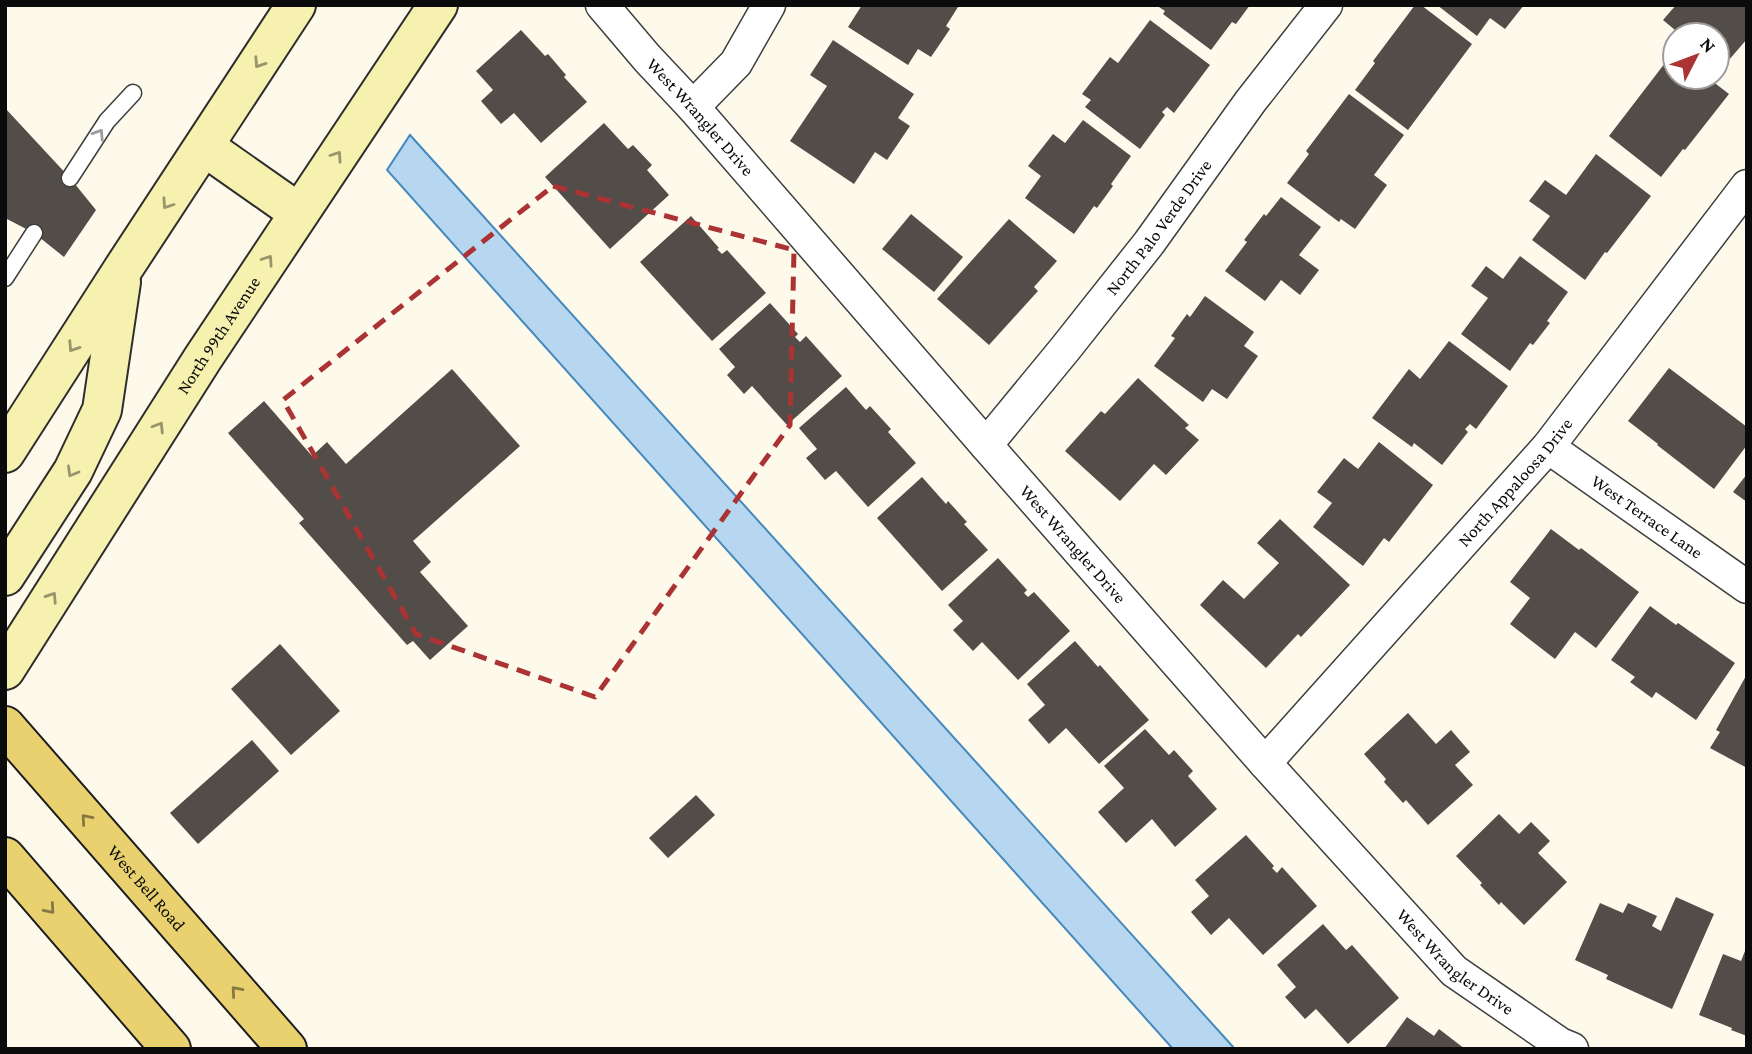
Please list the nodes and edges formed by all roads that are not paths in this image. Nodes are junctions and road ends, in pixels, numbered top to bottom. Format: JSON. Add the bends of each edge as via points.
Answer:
{"nodes":[{"id":1,"x":296,"y":5,"type":"edge"},
{"id":2,"x":438,"y":5,"type":"edge"},
{"id":3,"x":602,"y":5,"type":"edge"},
{"id":4,"x":769,"y":5,"type":"edge"},
{"id":5,"x":1326,"y":5,"type":"edge"},
{"id":6,"x":133,"y":93,"type":"dead end"},
{"id":7,"x":693,"y":107,"type":"junction"},
{"id":8,"x":205,"y":147,"type":"junction"},
{"id":9,"x":70,"y":178,"type":"dead end"},
{"id":10,"x":1747,"y":186,"type":"edge"},
{"id":11,"x":299,"y":213,"type":"junction"},
{"id":12,"x":34,"y":233,"type":"dead end"},
{"id":13,"x":123,"y":269,"type":"junction"},
{"id":14,"x":5,"y":278,"type":"edge"},
{"id":15,"x":986,"y":445,"type":"junction"},
{"id":16,"x":1548,"y":447,"type":"junction"},
{"id":17,"x":5,"y":453,"type":"edge"},
{"id":18,"x":5,"y":576,"type":"edge"},
{"id":19,"x":1747,"y":587,"type":"edge"},
{"id":20,"x":5,"y":670,"type":"edge"},
{"id":21,"x":5,"y":726,"type":"edge"},
{"id":22,"x":1265,"y":763,"type":"junction"},
{"id":23,"x":5,"y":857,"type":"edge"},
{"id":24,"x":171,"y":1049,"type":"edge"},
{"id":25,"x":287,"y":1049,"type":"edge"},
{"id":26,"x":1572,"y":1049,"type":"edge"}],
"edges":[{"from":1,"to":8,"type":"main road","one_way":true},
{"from":11,"to":2,"type":"main road","name":"North 99th Avenue","one_way":true},
{"from":3,"to":7,"type":"street","name":"West Wrangler Drive"},
{"from":4,"to":7,"type":"street","via":[[736,63]]},
{"from":5,"to":15,"type":"street","name":"North Palo Verde Drive","via":[[1149,243]]},
{"from":9,"to":6,"type":"lane","one_way":true,"via":[[107,121]]},
{"from":7,"to":15,"type":"street","name":"West Wrangler Drive"},
{"from":8,"to":11,"type":"main road"},
{"from":8,"to":13,"type":"main road","one_way":true},
{"from":10,"to":16,"type":"street","name":"North Appaloosa Drive"},
{"from":20,"to":11,"type":"main road","name":"North 99th Avenue","one_way":true},
{"from":12,"to":14,"type":"lane"},
{"from":13,"to":17,"type":"main road","one_way":true},
{"from":13,"to":18,"type":"main road","one_way":true,"via":[[102,410],[74,471]]},
{"from":15,"to":22,"type":"street","name":"West Wrangler Drive"},
{"from":16,"to":19,"type":"street","name":"West Terrace Lane"},
{"from":16,"to":22,"type":"street","name":"North Appaloosa Drive"},
{"from":25,"to":21,"type":"main road","name":"West Bell Road","one_way":true},
{"from":22,"to":26,"type":"street","name":"West Wrangler Drive","via":[[1454,971]]},
{"from":23,"to":24,"type":"main road","one_way":true}]}
